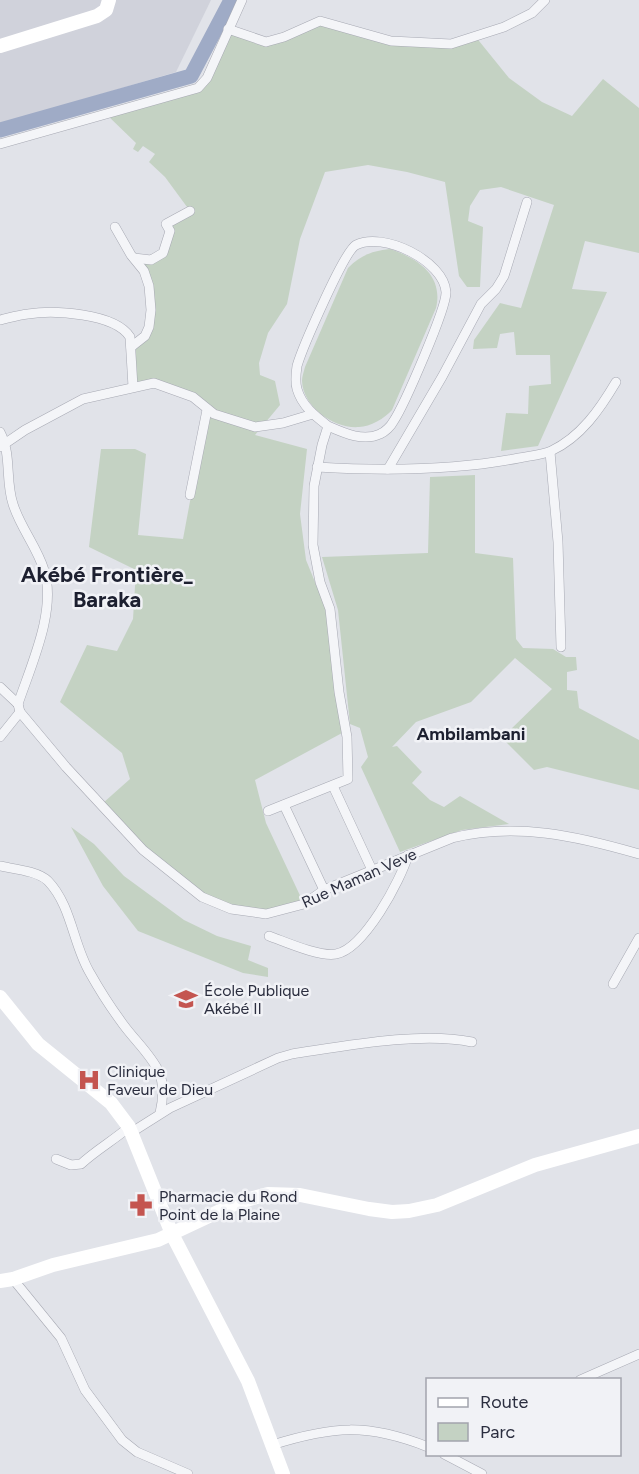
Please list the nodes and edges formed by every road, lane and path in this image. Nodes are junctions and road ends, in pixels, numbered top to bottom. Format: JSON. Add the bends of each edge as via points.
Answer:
{"nodes":[{"id":1,"x":110,"y":0,"type":"edge"},
{"id":2,"x":242,"y":0,"type":"edge"},
{"id":3,"x":545,"y":0,"type":"edge"},
{"id":4,"x":228,"y":29,"type":"junction"},
{"id":5,"x":0,"y":46,"type":"edge"},
{"id":6,"x":0,"y":144,"type":"edge"},
{"id":7,"x":526,"y":202,"type":"dead end"},
{"id":8,"x":190,"y":211,"type":"dead end"},
{"id":9,"x":115,"y":227,"type":"dead end"},
{"id":10,"x":134,"y":258,"type":"junction"},
{"id":11,"x":0,"y":320,"type":"edge"},
{"id":12,"x":130,"y":347,"type":"junction"},
{"id":13,"x":616,"y":382,"type":"dead end"},
{"id":14,"x":133,"y":387,"type":"junction"},
{"id":15,"x":207,"y":410,"type":"junction"},
{"id":16,"x":313,"y":414,"type":"junction"},
{"id":17,"x":328,"y":426,"type":"junction"},
{"id":18,"x":0,"y":432,"type":"edge"},
{"id":19,"x":3,"y":445,"type":"edge"},
{"id":20,"x":550,"y":452,"type":"junction"},
{"id":21,"x":317,"y":467,"type":"junction"},
{"id":22,"x":388,"y":469,"type":"junction"},
{"id":23,"x":190,"y":495,"type":"dead end"},
{"id":24,"x":561,"y":647,"type":"dead end"},
{"id":25,"x":0,"y":687,"type":"edge"},
{"id":26,"x":19,"y":708,"type":"junction"},
{"id":27,"x":0,"y":737,"type":"edge"},
{"id":28,"x":333,"y":786,"type":"junction"},
{"id":29,"x":284,"y":805,"type":"junction"},
{"id":30,"x":268,"y":811,"type":"dead end"},
{"id":31,"x":639,"y":854,"type":"edge"},
{"id":32,"x":408,"y":855,"type":"junction"},
{"id":33,"x":0,"y":866,"type":"edge"},
{"id":34,"x":372,"y":870,"type":"junction"},
{"id":35,"x":324,"y":890,"type":"junction"},
{"id":36,"x":269,"y":936,"type":"dead end"},
{"id":37,"x":639,"y":938,"type":"edge"},
{"id":38,"x":613,"y":984,"type":"dead end"},
{"id":39,"x":0,"y":997,"type":"edge"},
{"id":40,"x":472,"y":1042,"type":"dead end"},
{"id":41,"x":160,"y":1113,"type":"junction"},
{"id":42,"x":131,"y":1129,"type":"junction"},
{"id":43,"x":639,"y":1136,"type":"edge"},
{"id":44,"x":57,"y":1159,"type":"dead end"},
{"id":45,"x":172,"y":1234,"type":"junction"},
{"id":46,"x":7,"y":1280,"type":"edge"},
{"id":47,"x":639,"y":1354,"type":"edge"},
{"id":48,"x":585,"y":1378,"type":"edge"},
{"id":49,"x":272,"y":1445,"type":"junction"},
{"id":50,"x":426,"y":1446,"type":"edge"},
{"id":51,"x":446,"y":1456,"type":"edge"},
{"id":52,"x":188,"y":1474,"type":"edge"},
{"id":53,"x":283,"y":1474,"type":"edge"},
{"id":54,"x":483,"y":1474,"type":"edge"}],
"edges":[{"from":1,"to":5,"type":"street","via":[[106,10],[97,16]]},
{"from":2,"to":4,"type":"street"},
{"from":3,"to":4,"type":"street","via":[[532,13],[504,27],[451,44],[391,41],[320,21],[266,42]]},
{"from":4,"to":6,"type":"street","via":[[207,78],[198,88]]},
{"from":7,"to":22,"type":"street","via":[[504,276],[481,304]]},
{"from":8,"to":10,"type":"street","via":[[166,224],[170,231],[163,253],[151,260]]},
{"from":9,"to":10,"type":"street"},
{"from":10,"to":12,"type":"street","via":[[149,286],[151,310],[145,336]]},
{"from":11,"to":12,"type":"street","via":[[30,313],[93,317],[123,328],[130,337]]},
{"from":12,"to":14,"type":"street"},
{"from":13,"to":20,"type":"street","via":[[597,413],[579,432]]},
{"from":14,"to":15,"type":"street","via":[[154,383],[193,397]]},
{"from":14,"to":19,"type":"street","via":[[83,399]]},
{"from":15,"to":16,"type":"street","via":[[255,427]]},
{"from":15,"to":23,"type":"street"},
{"from":16,"to":17,"type":"street"},
{"from":16,"to":17,"type":"street","via":[[297,389],[297,366],[339,270],[354,246],[368,240],[408,250],[444,281],[446,298],[407,397],[382,434],[350,436]]},
{"from":17,"to":21,"type":"street"},
{"from":18,"to":19,"type":"street"},
{"from":19,"to":26,"type":"street","via":[[13,506],[44,567],[48,596]]},
{"from":20,"to":22,"type":"street","via":[[496,462]]},
{"from":20,"to":24,"type":"street"},
{"from":21,"to":22,"type":"street"},
{"from":21,"to":28,"type":"street","via":[[313,545],[330,609],[347,737],[348,779]]},
{"from":25,"to":26,"type":"street","name":"Rue Maman Veve"},
{"from":26,"to":27,"type":"street"},
{"from":26,"to":35,"type":"street","name":"Rue Maman Veve","via":[[121,828],[202,897],[231,909],[266,914],[304,904]]},
{"from":28,"to":29,"type":"street"},
{"from":28,"to":34,"type":"street"},
{"from":29,"to":30,"type":"street"},
{"from":29,"to":35,"type":"street"},
{"from":31,"to":32,"type":"street","name":"Rue Maman Veve","via":[[561,834],[522,830],[471,833]]},
{"from":32,"to":34,"type":"street","name":"Rue Maman Veve"},
{"from":32,"to":36,"type":"street","via":[[379,911],[357,941],[344,951],[335,954],[312,950]]},
{"from":33,"to":41,"type":"street","via":[[42,877],[51,885],[89,972],[119,1020],[158,1070],[162,1080]]},
{"from":34,"to":35,"type":"street","name":"Rue Maman Veve"},
{"from":37,"to":38,"type":"street"},
{"from":39,"to":42,"type":"street","via":[[38,1044],[111,1103]]},
{"from":40,"to":41,"type":"street","via":[[448,1038],[398,1040],[292,1054]]},
{"from":41,"to":42,"type":"street"},
{"from":42,"to":44,"type":"street","via":[[81,1164],[71,1165]]},
{"from":42,"to":45,"type":"street"},
{"from":43,"to":45,"type":"street","via":[[535,1165],[422,1209],[392,1212],[300,1195],[268,1194],[239,1202]]},
{"from":45,"to":46,"type":"street"},
{"from":45,"to":49,"type":"street","via":[[248,1381]]},
{"from":46,"to":52,"type":"street","via":[[61,1338],[85,1390],[122,1440],[136,1452]]},
{"from":47,"to":48,"type":"street"},
{"from":49,"to":50,"type":"street","via":[[338,1429],[375,1431]]},
{"from":49,"to":53,"type":"street"},
{"from":51,"to":54,"type":"street"}]}
